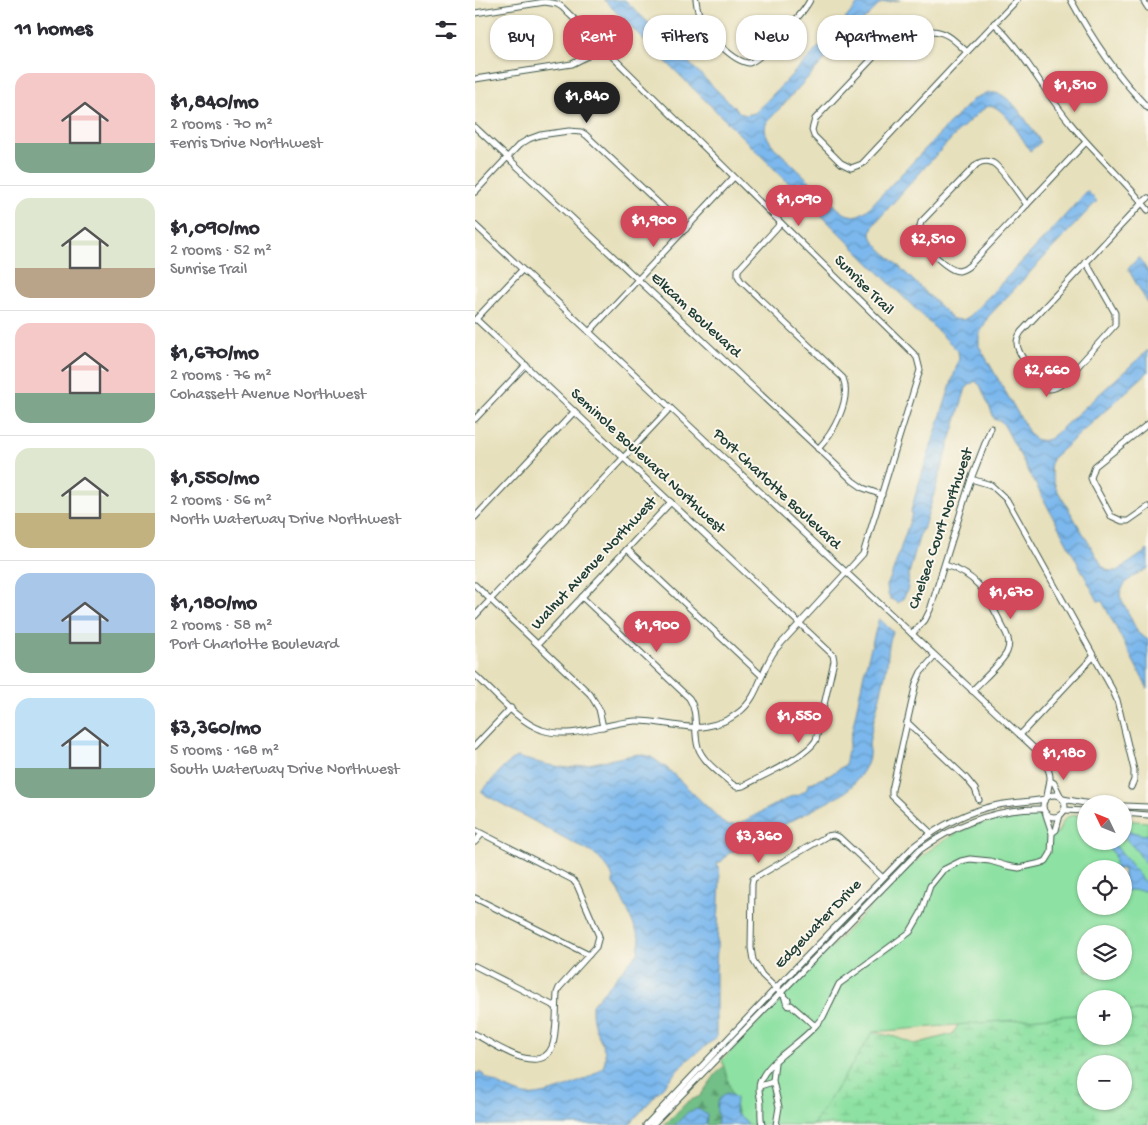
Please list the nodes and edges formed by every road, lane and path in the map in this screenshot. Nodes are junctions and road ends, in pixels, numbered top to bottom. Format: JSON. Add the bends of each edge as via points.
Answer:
{"nodes":[{"id":1,"x":696,"y":0,"type":"edge"},
{"id":2,"x":810,"y":0,"type":"edge"},
{"id":3,"x":1017,"y":0,"type":"edge"},
{"id":4,"x":1071,"y":0,"type":"edge"},
{"id":5,"x":1143,"y":0,"type":"edge"},
{"id":6,"x":1148,"y":8,"type":"edge"},
{"id":7,"x":475,"y":13,"type":"edge"},
{"id":8,"x":570,"y":15,"type":"edge"},
{"id":9,"x":994,"y":23,"type":"junction"},
{"id":10,"x":967,"y":52,"type":"junction"},
{"id":11,"x":580,"y":60,"type":"edge"},
{"id":12,"x":615,"y":60,"type":"edge"},
{"id":13,"x":475,"y":79,"type":"edge"},
{"id":14,"x":1148,"y":108,"type":"edge"},
{"id":15,"x":475,"y":127,"type":"edge"},
{"id":16,"x":1086,"y":142,"type":"junction"},
{"id":17,"x":507,"y":157,"type":"junction"},
{"id":18,"x":734,"y":177,"type":"junction"},
{"id":19,"x":475,"y":192,"type":"edge"},
{"id":20,"x":1148,"y":198,"type":"edge"},
{"id":21,"x":1142,"y":202,"type":"junction"},
{"id":22,"x":1027,"y":205,"type":"junction"},
{"id":23,"x":1148,"y":210,"type":"edge"},
{"id":24,"x":781,"y":223,"type":"junction"},
{"id":25,"x":475,"y":225,"type":"edge"},
{"id":26,"x":686,"y":229,"type":"junction"},
{"id":27,"x":1086,"y":262,"type":"junction"},
{"id":28,"x":522,"y":270,"type":"junction"},
{"id":29,"x":638,"y":280,"type":"junction"},
{"id":30,"x":476,"y":319,"type":"edge"},
{"id":31,"x":589,"y":332,"type":"junction"},
{"id":32,"x":525,"y":365,"type":"junction"},
{"id":33,"x":670,"y":408,"type":"junction"},
{"id":34,"x":575,"y":411,"type":"junction"},
{"id":35,"x":475,"y":419,"type":"edge"},
{"id":36,"x":1148,"y":424,"type":"edge"},
{"id":37,"x":991,"y":428,"type":"dead end"},
{"id":38,"x":818,"y":448,"type":"junction"},
{"id":39,"x":624,"y":457,"type":"junction"},
{"id":40,"x":971,"y":479,"type":"junction"},
{"id":41,"x":882,"y":495,"type":"junction"},
{"id":42,"x":671,"y":502,"type":"junction"},
{"id":43,"x":1148,"y":506,"type":"edge"},
{"id":44,"x":475,"y":517,"type":"edge"},
{"id":45,"x":627,"y":549,"type":"junction"},
{"id":46,"x":945,"y":565,"type":"junction"},
{"id":47,"x":847,"y":573,"type":"junction"},
{"id":48,"x":475,"y":585,"type":"edge"},
{"id":49,"x":582,"y":597,"type":"junction"},
{"id":50,"x":490,"y":600,"type":"junction"},
{"id":51,"x":475,"y":616,"type":"edge"},
{"id":52,"x":801,"y":622,"type":"junction"},
{"id":53,"x":912,"y":634,"type":"junction"},
{"id":54,"x":538,"y":644,"type":"junction"},
{"id":55,"x":935,"y":656,"type":"junction"},
{"id":56,"x":1094,"y":656,"type":"junction"},
{"id":57,"x":475,"y":675,"type":"edge"},
{"id":58,"x":763,"y":676,"type":"junction"},
{"id":59,"x":972,"y":691,"type":"junction"},
{"id":60,"x":511,"y":708,"type":"junction"},
{"id":61,"x":907,"y":722,"type":"junction"},
{"id":62,"x":603,"y":727,"type":"junction"},
{"id":63,"x":696,"y":727,"type":"junction"},
{"id":64,"x":1020,"y":735,"type":"junction"},
{"id":65,"x":475,"y":746,"type":"edge"},
{"id":66,"x":1050,"y":781,"type":"junction"},
{"id":67,"x":1131,"y":787,"type":"dead end"},
{"id":68,"x":1046,"y":797,"type":"junction"},
{"id":69,"x":1062,"y":798,"type":"junction"},
{"id":70,"x":979,"y":800,"type":"dead end"},
{"id":71,"x":1077,"y":801,"type":"edge"},
{"id":72,"x":1133,"y":806,"type":"edge"},
{"id":73,"x":1148,"y":807,"type":"edge"},
{"id":74,"x":1064,"y":810,"type":"junction"},
{"id":75,"x":1077,"y":811,"type":"edge"},
{"id":76,"x":1045,"y":812,"type":"junction"},
{"id":77,"x":1133,"y":814,"type":"edge"},
{"id":78,"x":1060,"y":815,"type":"junction"},
{"id":79,"x":1148,"y":815,"type":"edge"},
{"id":80,"x":475,"y":830,"type":"edge"},
{"id":81,"x":931,"y":833,"type":"junction"},
{"id":82,"x":1053,"y":833,"type":"junction"},
{"id":83,"x":482,"y":834,"type":"junction"},
{"id":84,"x":475,"y":842,"type":"edge"},
{"id":85,"x":881,"y":878,"type":"junction"},
{"id":86,"x":475,"y":898,"type":"edge"},
{"id":87,"x":589,"y":955,"type":"junction"},
{"id":88,"x":475,"y":966,"type":"edge"},
{"id":89,"x":775,"y":989,"type":"junction"},
{"id":90,"x":780,"y":994,"type":"junction"},
{"id":91,"x":556,"y":1007,"type":"junction"},
{"id":92,"x":815,"y":1026,"type":"junction"},
{"id":93,"x":475,"y":1034,"type":"edge"},
{"id":94,"x":775,"y":1063,"type":"junction"},
{"id":95,"x":773,"y":1082,"type":"junction"},
{"id":96,"x":760,"y":1086,"type":"junction"},
{"id":97,"x":645,"y":1125,"type":"edge"},
{"id":98,"x":652,"y":1125,"type":"edge"},
{"id":99,"x":762,"y":1125,"type":"edge"},
{"id":100,"x":776,"y":1125,"type":"edge"}],
"edges":[{"from":1,"to":2,"type":"street","via":[[707,31],[737,60],[749,63],[759,58]]},
{"from":3,"to":9,"type":"street"},
{"from":4,"to":14,"type":"street","via":[[1102,53]]},
{"from":5,"to":6,"type":"street"},
{"from":7,"to":8,"type":"street","name":"Sunrise Trail","via":[[551,2]]},
{"from":9,"to":10,"type":"street"},
{"from":9,"to":16,"type":"street","via":[[1014,44]]},
{"from":10,"to":10,"type":"street","via":[[947,34],[935,31],[892,40],[815,119],[813,136],[841,163],[857,167]]},
{"from":11,"to":13,"type":"street"},
{"from":12,"to":18,"type":"street","name":"Sunrise Trail"},
{"from":15,"to":17,"type":"street","name":"Elkcam Boulevard"},
{"from":16,"to":21,"type":"street"},
{"from":16,"to":22,"type":"street"},
{"from":17,"to":19,"type":"street"},
{"from":17,"to":26,"type":"street","via":[[519,145],[535,137],[581,132]]},
{"from":17,"to":29,"type":"street","name":"Elkcam Boulevard"},
{"from":18,"to":24,"type":"street","name":"Sunrise Trail"},
{"from":18,"to":26,"type":"street"},
{"from":20,"to":21,"type":"street"},
{"from":21,"to":23,"type":"street"},
{"from":21,"to":27,"type":"street"},
{"from":22,"to":22,"type":"street","via":[[998,167],[982,161],[921,222],[918,233],[948,267],[959,271],[965,269]]},
{"from":24,"to":38,"type":"street","via":[[738,270],[738,276],[843,378],[846,389],[837,422]]},
{"from":24,"to":41,"type":"street","name":"Sunrise Trail","via":[[914,354],[920,364]]},
{"from":25,"to":28,"type":"street","name":"Port Charlotte Boulevard"},
{"from":26,"to":29,"type":"street"},
{"from":27,"to":27,"type":"street","via":[[1018,337],[1018,349],[1036,381],[1045,388],[1062,384],[1115,325],[1115,314]]},
{"from":28,"to":30,"type":"street"},
{"from":28,"to":31,"type":"street","name":"Port Charlotte Boulevard"},
{"from":29,"to":31,"type":"street"},
{"from":29,"to":38,"type":"street","name":"Elkcam Boulevard"},
{"from":30,"to":32,"type":"street","name":"Seminole Boulevard Northwest"},
{"from":31,"to":33,"type":"street","name":"Port Charlotte Boulevard"},
{"from":32,"to":34,"type":"street","name":"Seminole Boulevard Northwest"},
{"from":32,"to":35,"type":"street"},
{"from":33,"to":39,"type":"street"},
{"from":33,"to":47,"type":"street","name":"Port Charlotte Boulevard"},
{"from":34,"to":39,"type":"street","name":"Seminole Boulevard Northwest"},
{"from":34,"to":44,"type":"street"},
{"from":36,"to":43,"type":"street","via":[[1095,466],[1091,478],[1116,520],[1128,521]]},
{"from":37,"to":40,"type":"street","name":"Chelsea Court Northwest"},
{"from":38,"to":41,"type":"street","name":"Elkcam Boulevard","via":[[857,485]]},
{"from":39,"to":42,"type":"street","name":"Seminole Boulevard Northwest"},
{"from":39,"to":50,"type":"street"},
{"from":40,"to":46,"type":"street","name":"Chelsea Court Northwest"},
{"from":40,"to":56,"type":"street","via":[[991,485],[1007,500]]},
{"from":41,"to":47,"type":"street","name":"Sunrise Trail","via":[[865,549]]},
{"from":42,"to":45,"type":"street","name":"Walnut Avenue Northwest"},
{"from":42,"to":52,"type":"street","name":"Seminole Boulevard Northwest"},
{"from":45,"to":49,"type":"street","name":"Walnut Avenue Northwest"},
{"from":45,"to":58,"type":"street"},
{"from":46,"to":53,"type":"street","name":"Chelsea Court Northwest","via":[[930,610]]},
{"from":46,"to":59,"type":"street","via":[[966,573],[979,584],[1009,640],[1004,657]]},
{"from":47,"to":52,"type":"street","name":"Sunrise Trail"},
{"from":47,"to":53,"type":"street","name":"Port Charlotte Boulevard"},
{"from":48,"to":50,"type":"street"},
{"from":49,"to":54,"type":"street","name":"Walnut Avenue Northwest"},
{"from":49,"to":63,"type":"street","via":[[689,698],[694,708]]},
{"from":50,"to":51,"type":"street"},
{"from":50,"to":54,"type":"street"},
{"from":52,"to":58,"type":"street","name":"Sunrise Trail","via":[[772,654]]},
{"from":52,"to":63,"type":"street","name":"Seminole Boulevard Northwest","via":[[833,655],[834,661],[816,740],[809,749],[737,787],[702,754]]},
{"from":53,"to":55,"type":"street","name":"Port Charlotte Boulevard"},
{"from":54,"to":62,"type":"street","via":[[590,694],[599,709]]},
{"from":55,"to":59,"type":"street","name":"Port Charlotte Boulevard"},
{"from":55,"to":61,"type":"street","via":[[918,677]]},
{"from":56,"to":64,"type":"street"},
{"from":56,"to":67,"type":"street","via":[[1117,700],[1134,770]]},
{"from":57,"to":60,"type":"street","name":"Sunrise Trail"},
{"from":58,"to":63,"type":"street","name":"Sunrise Trail","via":[[754,697],[740,712],[722,722]]},
{"from":59,"to":64,"type":"street","name":"Port Charlotte Boulevard"},
{"from":60,"to":62,"type":"street","name":"Sunrise Trail","via":[[529,724],[548,732],[569,733]]},
{"from":60,"to":65,"type":"street"},
{"from":61,"to":70,"type":"street","via":[[967,778]]},
{"from":61,"to":81,"type":"street","via":[[893,796]]},
{"from":62,"to":63,"type":"street","name":"Sunrise Trail","via":[[646,721]]},
{"from":64,"to":66,"type":"street","name":"Port Charlotte Boulevard","via":[[1042,758]]},
{"from":66,"to":68,"type":"street"},
{"from":66,"to":69,"type":"street","name":"Port Charlotte Boulevard"},
{"from":68,"to":69,"type":"street","via":[[1053,794]]},
{"from":68,"to":76,"type":"street","via":[[1043,804]]},
{"from":68,"to":81,"type":"street","name":"Edgewater Drive","via":[[982,809]]},
{"from":69,"to":71,"type":"street"},
{"from":69,"to":74,"type":"street"},
{"from":72,"to":73,"type":"street"},
{"from":74,"to":75,"type":"street"},
{"from":74,"to":78,"type":"street"},
{"from":76,"to":78,"type":"street","via":[[1052,817]]},
{"from":76,"to":82,"type":"street"},
{"from":76,"to":90,"type":"street","name":"Edgewater Drive","via":[[1032,809],[993,814],[960,826],[928,845]]},
{"from":77,"to":79,"type":"street"},
{"from":78,"to":82,"type":"street"},
{"from":80,"to":83,"type":"street"},
{"from":81,"to":85,"type":"street","name":"Edgewater Drive"},
{"from":82,"to":92,"type":"street","via":[[1051,853],[1041,863],[1019,868],[971,859],[943,870],[930,886],[921,913],[909,932],[839,984]]},
{"from":83,"to":84,"type":"street"},
{"from":83,"to":87,"type":"street","via":[[573,880],[599,936]]},
{"from":85,"to":89,"type":"street","name":"Edgewater Drive"},
{"from":85,"to":89,"type":"street","via":[[839,837],[833,835],[753,879],[752,954],[758,971]]},
{"from":86,"to":87,"type":"street"},
{"from":87,"to":91,"type":"street","via":[[559,988]]},
{"from":88,"to":91,"type":"street"},
{"from":89,"to":90,"type":"street"},
{"from":89,"to":97,"type":"street","name":"Edgewater Drive"},
{"from":90,"to":92,"type":"street","via":[[785,1002]]},
{"from":90,"to":98,"type":"street","name":"Edgewater Drive"},
{"from":91,"to":93,"type":"street","via":[[552,1047],[540,1059],[522,1058]]},
{"from":92,"to":94,"type":"street"},
{"from":94,"to":95,"type":"street"},
{"from":94,"to":96,"type":"street","via":[[766,1072]]},
{"from":95,"to":96,"type":"street"},
{"from":95,"to":100,"type":"street","via":[[779,1106]]},
{"from":96,"to":99,"type":"street"}]}
